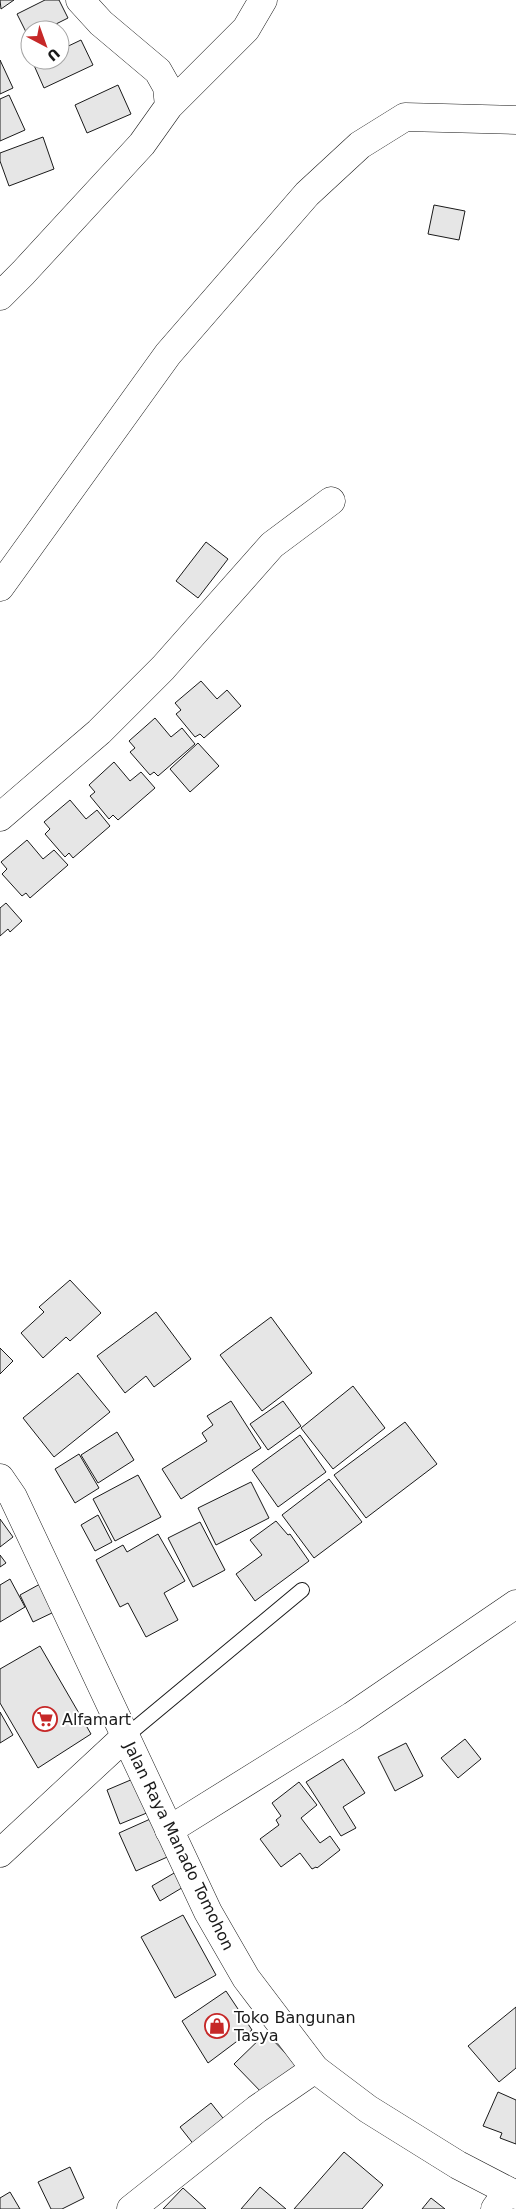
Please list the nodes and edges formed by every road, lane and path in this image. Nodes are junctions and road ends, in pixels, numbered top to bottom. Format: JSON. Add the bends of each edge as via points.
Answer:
{"nodes":[{"id":1,"x":80,"y":0,"type":"edge"},
{"id":2,"x":263,"y":0,"type":"edge"},
{"id":3,"x":169,"y":106,"type":"junction"},
{"id":4,"x":516,"y":120,"type":"edge"},
{"id":5,"x":0,"y":296,"type":"edge"},
{"id":6,"x":331,"y":501,"type":"dead end"},
{"id":7,"x":0,"y":587,"type":"edge"},
{"id":8,"x":0,"y":817,"type":"edge"},
{"id":9,"x":4,"y":1494,"type":"edge"},
{"id":10,"x":302,"y":1590,"type":"dead end"},
{"id":11,"x":516,"y":1604,"type":"edge"},
{"id":12,"x":125,"y":1737,"type":"junction"},
{"id":13,"x":169,"y":1830,"type":"junction"},
{"id":14,"x":0,"y":1853,"type":"edge"},
{"id":15,"x":314,"y":2069,"type":"junction"},
{"id":16,"x":506,"y":2198,"type":"edge"},
{"id":17,"x":131,"y":2209,"type":"edge"}],
"edges":[{"from":1,"to":3,"type":"main road","via":[[101,23],[158,71],[167,88]]},
{"from":2,"to":3,"type":"main road","via":[[246,29]]},
{"from":3,"to":5,"type":"main road","via":[[142,144]]},
{"from":4,"to":7,"type":"main road","via":[[404,117],[360,145],[307,194],[168,354]]},
{"from":6,"to":8,"type":"main road","via":[[272,545],[150,681],[99,732]]},
{"from":9,"to":12,"type":"main road","name":"Jalan Raya Manado Tomohon"},
{"from":10,"to":12,"type":"lane"},
{"from":11,"to":13,"type":"main road","via":[[352,1716]]},
{"from":12,"to":13,"type":"main road","name":"Jalan Raya Manado Tomohon"},
{"from":12,"to":14,"type":"main road"},
{"from":13,"to":15,"type":"main road","name":"Jalan Raya Manado Tomohon","via":[[208,1912],[246,1978]]},
{"from":15,"to":16,"type":"main road","name":"Jalan Raya Manado Tomohon"},
{"from":15,"to":17,"type":"main road","via":[[250,2114]]}]}
